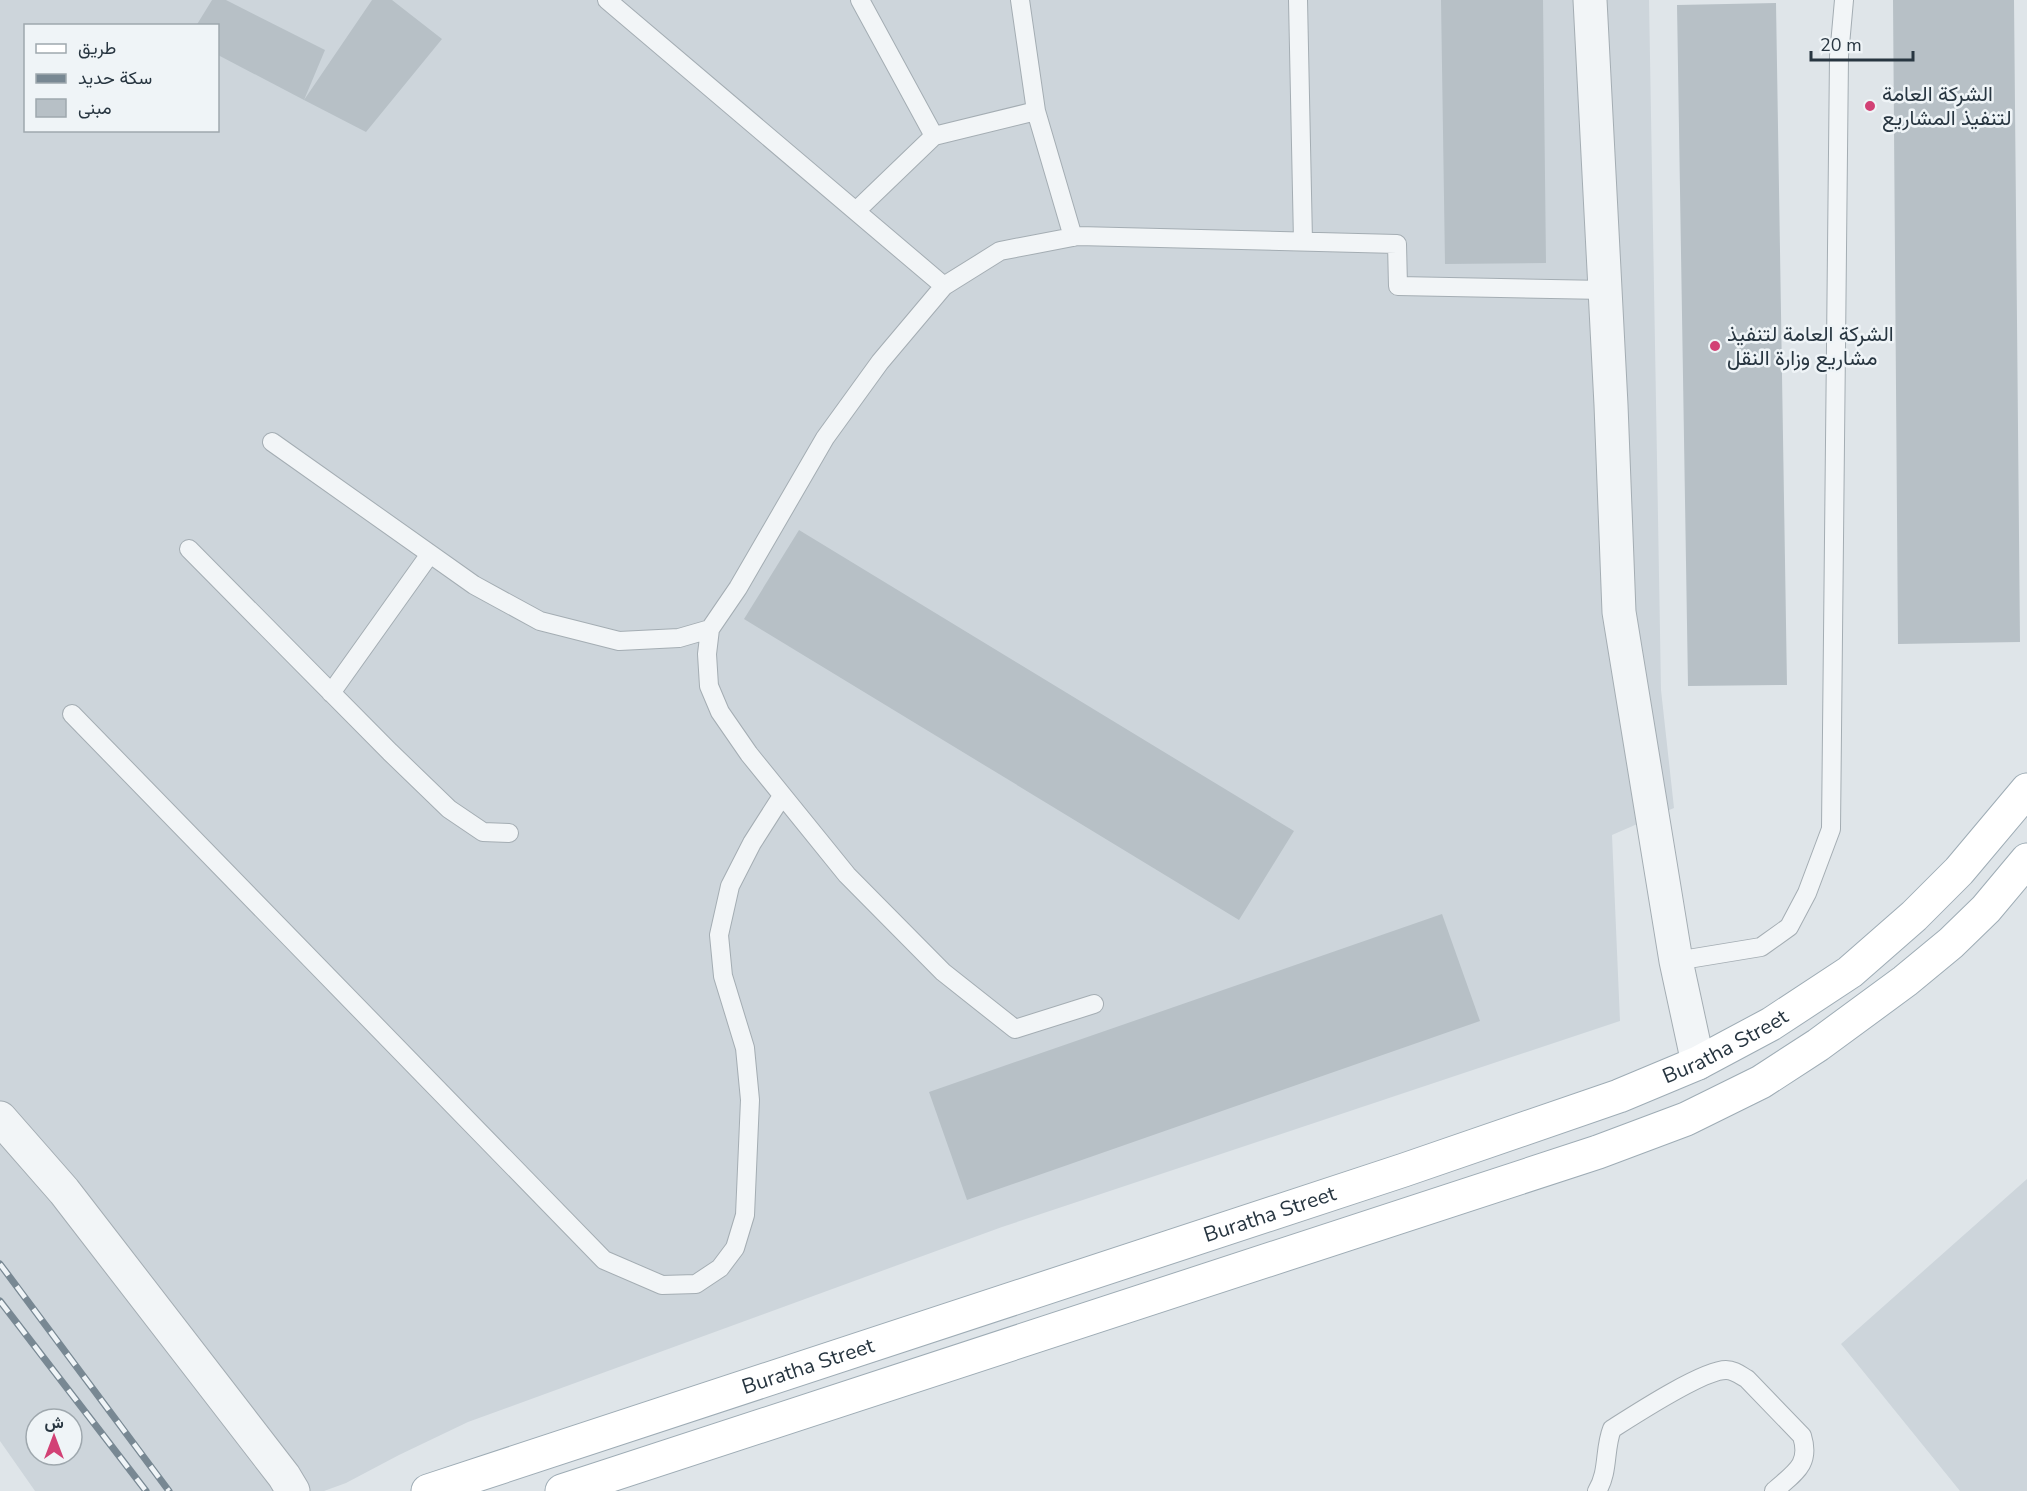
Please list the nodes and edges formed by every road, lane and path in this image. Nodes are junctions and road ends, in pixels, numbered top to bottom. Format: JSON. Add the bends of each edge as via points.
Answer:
{"nodes":[{"id":1,"x":607,"y":0,"type":"edge"},
{"id":2,"x":860,"y":0,"type":"edge"},
{"id":3,"x":1020,"y":0,"type":"edge"},
{"id":4,"x":1298,"y":0,"type":"edge"},
{"id":5,"x":1590,"y":0,"type":"edge"},
{"id":6,"x":1844,"y":0,"type":"edge"},
{"id":7,"x":1036,"y":111,"type":"junction"},
{"id":8,"x":934,"y":135,"type":"junction"},
{"id":9,"x":856,"y":211,"type":"junction"},
{"id":10,"x":1073,"y":237,"type":"junction"},
{"id":11,"x":1303,"y":242,"type":"junction"},
{"id":12,"x":944,"y":286,"type":"junction"},
{"id":13,"x":1605,"y":290,"type":"junction"},
{"id":14,"x":272,"y":442,"type":"dead end"},
{"id":15,"x":189,"y":549,"type":"dead end"},
{"id":16,"x":430,"y":554,"type":"junction"},
{"id":17,"x":710,"y":629,"type":"junction"},
{"id":18,"x":331,"y":693,"type":"junction"},
{"id":19,"x":72,"y":714,"type":"dead end"},
{"id":20,"x":2027,"y":790,"type":"edge"},
{"id":21,"x":782,"y":796,"type":"junction"},
{"id":22,"x":508,"y":833,"type":"dead end"},
{"id":23,"x":2027,"y":860,"type":"edge"},
{"id":24,"x":1676,"y":961,"type":"junction"},
{"id":25,"x":1094,"y":1004,"type":"dead end"},
{"id":26,"x":1698,"y":1063,"type":"junction"},
{"id":27,"x":0,"y":1118,"type":"edge"},
{"id":28,"x":293,"y":1491,"type":"edge"},
{"id":29,"x":428,"y":1491,"type":"edge"},
{"id":30,"x":562,"y":1491,"type":"edge"},
{"id":31,"x":1597,"y":1491,"type":"edge"},
{"id":32,"x":1774,"y":1491,"type":"edge"}],
"edges":[{"from":1,"to":9,"type":"lane"},
{"from":2,"to":8,"type":"lane"},
{"from":3,"to":7,"type":"lane"},
{"from":4,"to":11,"type":"lane"},
{"from":5,"to":13,"type":"street"},
{"from":6,"to":24,"type":"lane","via":[[1839,56],[1831,829],[1807,893],[1789,927],[1761,947]]},
{"from":7,"to":8,"type":"lane"},
{"from":7,"to":10,"type":"lane"},
{"from":8,"to":9,"type":"lane"},
{"from":9,"to":12,"type":"lane"},
{"from":10,"to":11,"type":"lane"},
{"from":10,"to":12,"type":"lane","via":[[999,250]]},
{"from":11,"to":13,"type":"lane","via":[[1397,244],[1398,286]]},
{"from":12,"to":17,"type":"lane","via":[[880,362],[825,438]]},
{"from":13,"to":24,"type":"street","via":[[1619,612]]},
{"from":14,"to":16,"type":"lane"},
{"from":15,"to":18,"type":"lane"},
{"from":16,"to":17,"type":"lane","via":[[474,585],[540,621],[620,641],[679,638]]},
{"from":16,"to":18,"type":"lane"},
{"from":17,"to":21,"type":"lane","via":[[709,686],[720,712]]},
{"from":18,"to":22,"type":"lane","via":[[449,809],[483,832]]},
{"from":19,"to":21,"type":"lane","via":[[604,1260],[663,1285],[696,1284],[720,1268],[735,1248],[745,1215],[750,1100],[745,1048],[723,976],[719,935],[730,886]]},
{"from":20,"to":26,"type":"main road","name":"Buratha Street","via":[[1959,871],[1850,972],[1771,1024]]},
{"from":21,"to":25,"type":"lane","via":[[847,875],[943,972],[1015,1029]]},
{"from":23,"to":30,"type":"main road","name":"Buratha Street","via":[[1951,943],[1862,1014],[1761,1082],[1686,1119],[1587,1155]]},
{"from":24,"to":26,"type":"street"},
{"from":26,"to":29,"type":"main road","name":"Buratha Street","via":[[1619,1096],[1404,1170]]},
{"from":27,"to":28,"type":"street","via":[[64,1191]]},
{"from":31,"to":32,"type":"lane","via":[[1604,1480],[1612,1429],[1706,1374],[1728,1370],[1747,1379],[1802,1436],[1806,1449],[1804,1463]]}]}
